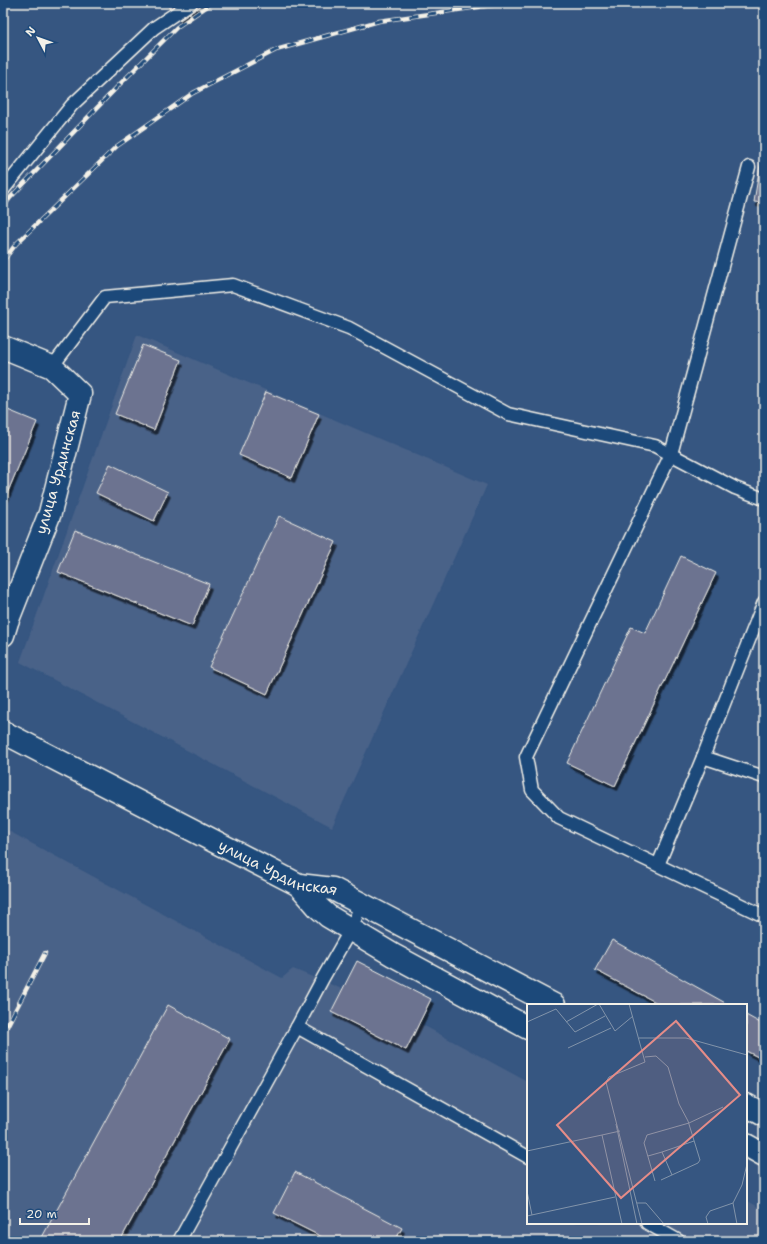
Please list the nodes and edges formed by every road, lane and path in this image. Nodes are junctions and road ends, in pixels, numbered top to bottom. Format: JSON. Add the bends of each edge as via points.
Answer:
{"nodes":[{"id":1,"x":191,"y":3,"type":"edge"},
{"id":2,"x":749,"y":166,"type":"dead end"},
{"id":3,"x":3,"y":190,"type":"edge"},
{"id":4,"x":3,"y":347,"type":"edge"},
{"id":5,"x":52,"y":367,"type":"junction"},
{"id":6,"x":671,"y":454,"type":"junction"},
{"id":7,"x":764,"y":499,"type":"edge"},
{"id":8,"x":764,"y":602,"type":"edge"},
{"id":9,"x":3,"y":635,"type":"edge"},
{"id":10,"x":3,"y":732,"type":"edge"},
{"id":11,"x":703,"y":757,"type":"junction"},
{"id":12,"x":764,"y":777,"type":"edge"},
{"id":13,"x":658,"y":865,"type":"junction"},
{"id":14,"x":299,"y":885,"type":"junction"},
{"id":15,"x":361,"y":905,"type":"junction"},
{"id":16,"x":764,"y":916,"type":"edge"},
{"id":17,"x":351,"y":930,"type":"junction"},
{"id":18,"x":552,"y":1004,"type":"edge"},
{"id":19,"x":527,"y":1027,"type":"edge"},
{"id":20,"x":297,"y":1028,"type":"junction"},
{"id":21,"x":747,"y":1106,"type":"edge"},
{"id":22,"x":764,"y":1115,"type":"edge"},
{"id":23,"x":747,"y":1146,"type":"edge"},
{"id":24,"x":764,"y":1155,"type":"edge"},
{"id":25,"x":527,"y":1156,"type":"edge"},
{"id":26,"x":649,"y":1224,"type":"edge"},
{"id":27,"x":179,"y":1241,"type":"edge"},
{"id":28,"x":679,"y":1241,"type":"edge"}],
"edges":[{"from":1,"to":3,"type":"lane","via":[[154,28],[72,105]]},
{"from":2,"to":6,"type":"lane"},
{"from":4,"to":5,"type":"street","name":"улица Урдинская"},
{"from":5,"to":6,"type":"lane","via":[[105,297],[233,285],[349,328],[508,414],[655,446]]},
{"from":5,"to":9,"type":"street","name":"улица Урдинская","via":[[80,394],[50,513]]},
{"from":6,"to":7,"type":"lane","via":[[735,488]]},
{"from":6,"to":13,"type":"lane","via":[[526,757],[532,790],[559,818]]},
{"from":8,"to":11,"type":"lane"},
{"from":10,"to":14,"type":"street","name":"улица Урдинская"},
{"from":11,"to":12,"type":"lane"},
{"from":11,"to":13,"type":"lane"},
{"from":13,"to":16,"type":"lane"},
{"from":14,"to":15,"type":"street","name":"улица Урдинская","via":[[333,889]]},
{"from":14,"to":17,"type":"street","via":[[328,916]]},
{"from":15,"to":17,"type":"lane"},
{"from":15,"to":18,"type":"street","name":"улица Урдинская"},
{"from":17,"to":19,"type":"street"},
{"from":17,"to":20,"type":"lane"},
{"from":20,"to":25,"type":"lane"},
{"from":20,"to":27,"type":"lane"},
{"from":21,"to":22,"type":"street"},
{"from":23,"to":24,"type":"street"},
{"from":26,"to":28,"type":"lane"}]}
